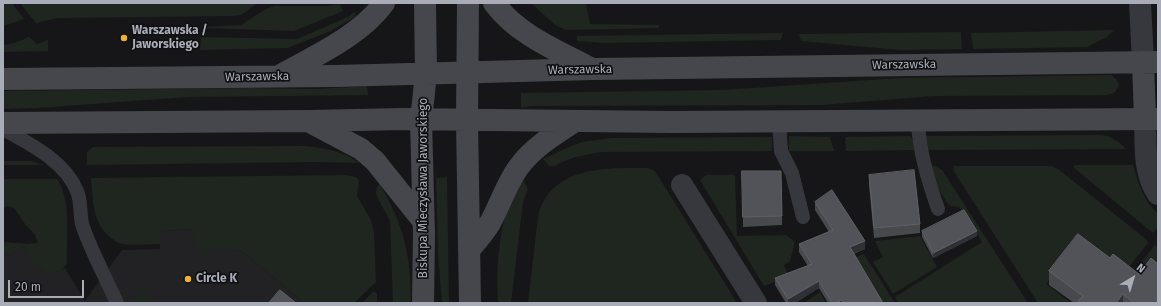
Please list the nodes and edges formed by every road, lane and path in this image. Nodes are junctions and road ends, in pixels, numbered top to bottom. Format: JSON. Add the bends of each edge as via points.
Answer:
{"nodes":[{"id":1,"x":384,"y":3,"type":"edge"},
{"id":2,"x":425,"y":3,"type":"edge"},
{"id":3,"x":468,"y":3,"type":"edge"},
{"id":4,"x":494,"y":3,"type":"edge"},
{"id":5,"x":1140,"y":3,"type":"edge"},
{"id":6,"x":1150,"y":62,"type":"edge"},
{"id":7,"x":594,"y":69,"type":"junction"},
{"id":8,"x":468,"y":73,"type":"junction"},
{"id":9,"x":426,"y":74,"type":"junction"},
{"id":10,"x":279,"y":76,"type":"junction"},
{"id":11,"x":3,"y":79,"type":"edge"},
{"id":12,"x":1152,"y":119,"type":"edge"},
{"id":13,"x":421,"y":120,"type":"junction"},
{"id":14,"x":918,"y":120,"type":"junction"},
{"id":15,"x":309,"y":121,"type":"junction"},
{"id":16,"x":467,"y":121,"type":"junction"},
{"id":17,"x":575,"y":121,"type":"junction"},
{"id":18,"x":779,"y":121,"type":"junction"},
{"id":19,"x":3,"y":123,"type":"edge"},
{"id":20,"x":3,"y":129,"type":"edge"},
{"id":21,"x":682,"y":185,"type":"dead end"},
{"id":22,"x":1158,"y":194,"type":"edge"},
{"id":23,"x":938,"y":209,"type":"dead end"},
{"id":24,"x":803,"y":217,"type":"dead end"},
{"id":25,"x":423,"y":221,"type":"junction"},
{"id":26,"x":469,"y":250,"type":"junction"},
{"id":27,"x":118,"y":303,"type":"edge"},
{"id":28,"x":423,"y":303,"type":"edge"},
{"id":29,"x":470,"y":303,"type":"edge"},
{"id":30,"x":756,"y":303,"type":"edge"}],
"edges":[{"from":1,"to":10,"type":"main road","via":[[356,31]]},
{"from":2,"to":9,"type":"main road","name":"Biskupa Mieczysława Jaworskiego"},
{"from":3,"to":8,"type":"main road"},
{"from":4,"to":7,"type":"main road","via":[[520,30]]},
{"from":5,"to":6,"type":"street"},
{"from":6,"to":7,"type":"main road","name":"Warszawska"},
{"from":6,"to":12,"type":"main road"},
{"from":7,"to":8,"type":"main road","name":"Warszawska"},
{"from":8,"to":9,"type":"main road","name":"Warszawska"},
{"from":8,"to":16,"type":"main road"},
{"from":9,"to":10,"type":"main road","name":"Warszawska"},
{"from":9,"to":13,"type":"main road","name":"Biskupa Mieczysława Jaworskiego"},
{"from":10,"to":11,"type":"main road","name":"Warszawska"},
{"from":12,"to":14,"type":"main road"},
{"from":12,"to":22,"type":"street","via":[[1147,162],[1154,189]]},
{"from":13,"to":15,"type":"main road"},
{"from":13,"to":16,"type":"main road"},
{"from":13,"to":25,"type":"main road","name":"Biskupa Mieczysława Jaworskiego"},
{"from":14,"to":18,"type":"main road"},
{"from":14,"to":23,"type":"lane","via":[[924,163]]},
{"from":15,"to":19,"type":"main road"},
{"from":15,"to":25,"type":"main road","via":[[361,149],[375,161]]},
{"from":16,"to":17,"type":"main road"},
{"from":16,"to":26,"type":"main road"},
{"from":17,"to":18,"type":"main road"},
{"from":17,"to":26,"type":"main road","via":[[548,138],[518,168],[506,187],[490,223]]},
{"from":18,"to":24,"type":"lane","via":[[781,151],[792,173]]},
{"from":20,"to":27,"type":"lane","via":[[52,160],[77,190],[82,226]]},
{"from":21,"to":30,"type":"street"},
{"from":25,"to":28,"type":"main road","name":"Biskupa Mieczysława Jaworskiego"},
{"from":26,"to":29,"type":"main road"}]}
